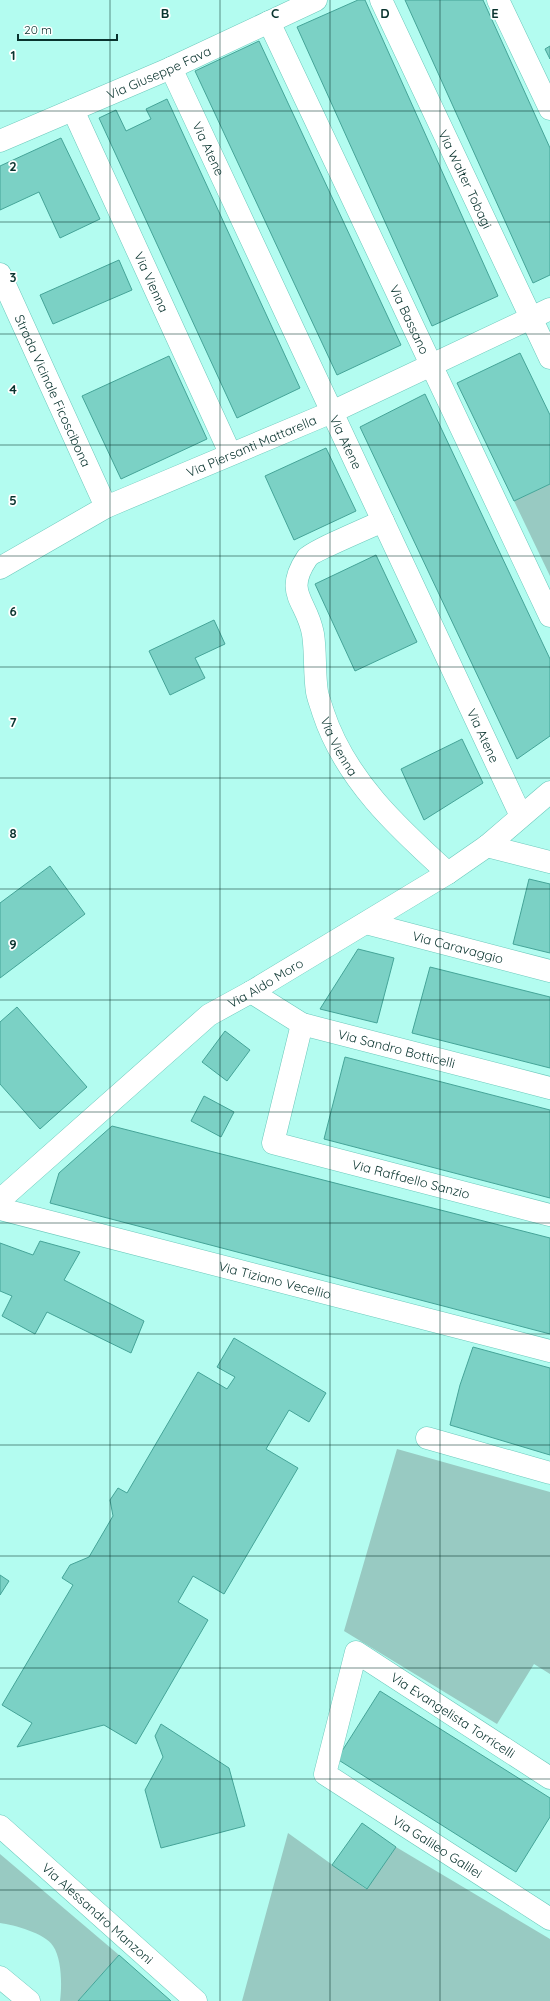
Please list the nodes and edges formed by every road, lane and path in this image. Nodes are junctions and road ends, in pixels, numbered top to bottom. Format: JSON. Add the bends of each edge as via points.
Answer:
{"nodes":[{"id":1,"x":316,"y":0,"type":"edge"},
{"id":2,"x":381,"y":0,"type":"edge"},
{"id":3,"x":498,"y":0,"type":"edge"},
{"id":4,"x":269,"y":22,"type":"junction"},
{"id":5,"x":170,"y":68,"type":"junction"},
{"id":6,"x":550,"y":109,"type":"edge"},
{"id":7,"x":73,"y":110,"type":"junction"},
{"id":8,"x":0,"y":141,"type":"edge"},
{"id":9,"x":0,"y":274,"type":"edge"},
{"id":10,"x":7,"y":302,"type":"edge"},
{"id":11,"x":540,"y":313,"type":"edge"},
{"id":12,"x":550,"y":358,"type":"edge"},
{"id":13,"x":432,"y":365,"type":"junction"},
{"id":14,"x":332,"y":412,"type":"junction"},
{"id":15,"x":230,"y":453,"type":"junction"},
{"id":16,"x":106,"y":507,"type":"junction"},
{"id":17,"x":383,"y":521,"type":"junction"},
{"id":18,"x":0,"y":568,"type":"edge"},
{"id":19,"x":550,"y":616,"type":"edge"},
{"id":20,"x":550,"y":792,"type":"edge"},
{"id":21,"x":521,"y":816,"type":"junction"},
{"id":22,"x":487,"y":846,"type":"junction"},
{"id":23,"x":550,"y":862,"type":"edge"},
{"id":24,"x":448,"y":873,"type":"junction"},
{"id":25,"x":366,"y":923,"type":"junction"},
{"id":26,"x":550,"y":971,"type":"edge"},
{"id":27,"x":251,"y":992,"type":"junction"},
{"id":28,"x":302,"y":1024,"type":"junction"},
{"id":29,"x":550,"y":1088,"type":"edge"},
{"id":30,"x":0,"y":1200,"type":"edge"},
{"id":31,"x":0,"y":1208,"type":"edge"},
{"id":32,"x":550,"y":1214,"type":"edge"},
{"id":33,"x":550,"y":1351,"type":"edge"},
{"id":34,"x":428,"y":1438,"type":"dead end"},
{"id":35,"x":550,"y":1473,"type":"edge"},
{"id":36,"x":356,"y":1652,"type":"joint"},
{"id":37,"x":550,"y":1778,"type":"edge"},
{"id":38,"x":0,"y":1826,"type":"edge"},
{"id":39,"x":550,"y":1919,"type":"edge"},
{"id":40,"x":0,"y":1977,"type":"edge"},
{"id":41,"x":29,"y":2001,"type":"edge"},
{"id":42,"x":196,"y":2001,"type":"edge"}],
"edges":[{"from":1,"to":4,"type":"street","name":"Via Giuseppe Fava"},
{"from":2,"to":11,"type":"street","name":"Via Walter Tobagi"},
{"from":3,"to":6,"type":"street"},
{"from":4,"to":5,"type":"street","name":"Via Giuseppe Fava"},
{"from":4,"to":13,"type":"street","name":"Via Bassano"},
{"from":5,"to":7,"type":"street","name":"Via Giuseppe Fava"},
{"from":5,"to":14,"type":"street","name":"Via Atene"},
{"from":7,"to":8,"type":"street","name":"Via Giuseppe Fava"},
{"from":7,"to":15,"type":"street","name":"Via Vienna"},
{"from":9,"to":10,"type":"street","name":"Strada Vicinale Ficoscibona"},
{"from":10,"to":16,"type":"street","name":"Strada Vicinale Ficoscibona"},
{"from":11,"to":12,"type":"street","name":"Via Walter Tobagi"},
{"from":11,"to":13,"type":"street","name":"Via Piersanti Mattarella"},
{"from":13,"to":14,"type":"street","name":"Via Piersanti Mattarella"},
{"from":13,"to":19,"type":"street","name":"Via Bassano"},
{"from":14,"to":15,"type":"street","name":"Via Piersanti Mattarella"},
{"from":14,"to":17,"type":"street","name":"Via Atene"},
{"from":15,"to":16,"type":"street","name":"Via Piersanti Mattarella"},
{"from":16,"to":18,"type":"street","name":"Via Piersanti Mattarella"},
{"from":17,"to":21,"type":"street","name":"Via Atene"},
{"from":17,"to":24,"type":"street","name":"Via Vienna","via":[[308,556],[298,574],[295,587],[312,633],[317,692],[331,736],[352,772],[376,803],[411,840]]},
{"from":20,"to":21,"type":"street","name":"Via Aldo Moro"},
{"from":21,"to":22,"type":"street","name":"Via Aldo Moro"},
{"from":22,"to":23,"type":"street"},
{"from":22,"to":24,"type":"street","name":"Via Aldo Moro"},
{"from":24,"to":25,"type":"street","name":"Via Aldo Moro"},
{"from":25,"to":26,"type":"street","name":"Via Caravaggio"},
{"from":25,"to":27,"type":"street","name":"Via Aldo Moro"},
{"from":27,"to":28,"type":"street","name":"Via Sandro Botticelli"},
{"from":27,"to":30,"type":"street","name":"Via Aldo Moro","via":[[210,1016]]},
{"from":28,"to":29,"type":"street","name":"Via Sandro Botticelli"},
{"from":28,"to":32,"type":"street","name":"Via Raffaello Sanzio","via":[[273,1143]]},
{"from":31,"to":33,"type":"street","name":"Via Tiziano Vecellio"},
{"from":34,"to":35,"type":"street"},
{"from":36,"to":37,"type":"street","name":"Via Evangelista Torricelli"},
{"from":36,"to":39,"type":"street","name":"Via Galileo Galilei","via":[[325,1774]]},
{"from":38,"to":42,"type":"street","name":"Via Alessandro Manzoni","via":[[133,1942]]},
{"from":40,"to":41,"type":"street"}]}
